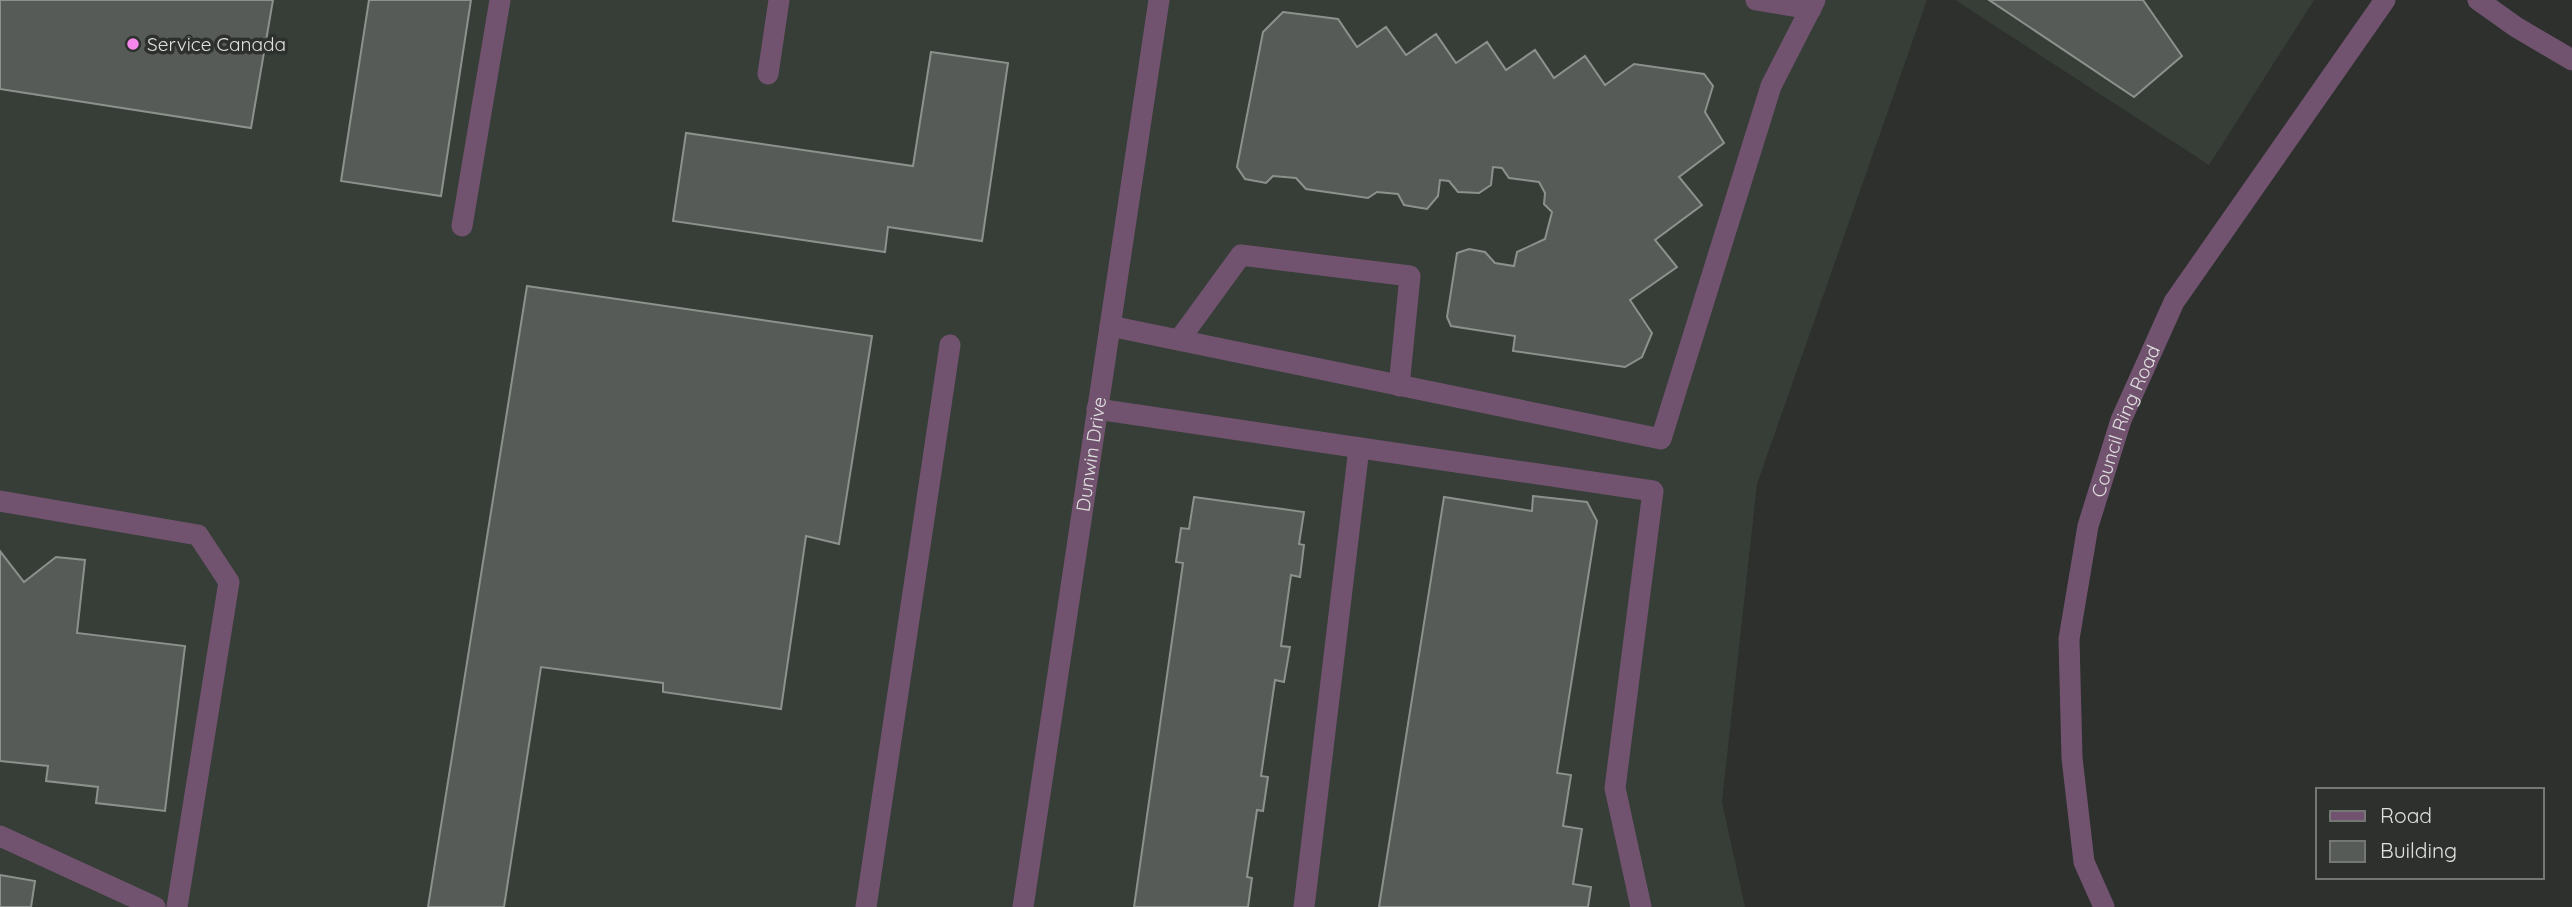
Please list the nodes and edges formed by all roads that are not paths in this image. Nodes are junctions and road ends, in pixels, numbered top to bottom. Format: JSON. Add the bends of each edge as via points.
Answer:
{"nodes":[{"id":1,"x":500,"y":0,"type":"edge"},
{"id":2,"x":779,"y":0,"type":"edge"},
{"id":3,"x":1159,"y":0,"type":"edge"},
{"id":4,"x":1756,"y":0,"type":"edge"},
{"id":5,"x":2385,"y":0,"type":"edge"},
{"id":6,"x":2478,"y":0,"type":"edge"},
{"id":7,"x":1813,"y":5,"type":"edge"},
{"id":8,"x":2572,"y":60,"type":"edge"},
{"id":9,"x":768,"y":74,"type":"dead end"},
{"id":10,"x":462,"y":226,"type":"dead end"},
{"id":11,"x":1110,"y":326,"type":"junction"},
{"id":12,"x":1179,"y":340,"type":"junction"},
{"id":13,"x":950,"y":345,"type":"dead end"},
{"id":14,"x":1399,"y":386,"type":"junction"},
{"id":15,"x":1097,"y":409,"type":"junction"},
{"id":16,"x":1359,"y":448,"type":"junction"},
{"id":17,"x":0,"y":502,"type":"edge"},
{"id":18,"x":0,"y":836,"type":"edge"},
{"id":19,"x":155,"y":907,"type":"edge"},
{"id":20,"x":177,"y":907,"type":"edge"},
{"id":21,"x":866,"y":907,"type":"edge"},
{"id":22,"x":1023,"y":907,"type":"edge"},
{"id":23,"x":1304,"y":907,"type":"edge"},
{"id":24,"x":1641,"y":907,"type":"edge"},
{"id":25,"x":2104,"y":907,"type":"edge"}],
"edges":[{"from":1,"to":10,"type":"street"},
{"from":2,"to":9,"type":"street"},
{"from":3,"to":11,"type":"street","name":"Dunwin Drive"},
{"from":4,"to":7,"type":"street"},
{"from":5,"to":25,"type":"street","name":"Council Ring Road","via":[[2174,302],[2121,420],[2088,526],[2069,639],[2072,758],[2084,862]]},
{"from":6,"to":8,"type":"street"},
{"from":7,"to":14,"type":"street","via":[[1772,86],[1661,439]]},
{"from":11,"to":12,"type":"street"},
{"from":11,"to":15,"type":"street","name":"Dunwin Drive"},
{"from":12,"to":14,"type":"street"},
{"from":12,"to":14,"type":"street","via":[[1241,255],[1410,276]]},
{"from":13,"to":21,"type":"street"},
{"from":15,"to":16,"type":"street"},
{"from":15,"to":22,"type":"street","name":"Dunwin Drive"},
{"from":16,"to":23,"type":"street"},
{"from":16,"to":24,"type":"street","via":[[1653,491],[1615,788]]},
{"from":17,"to":20,"type":"street","via":[[198,535],[229,582]]},
{"from":18,"to":19,"type":"street"}]}
